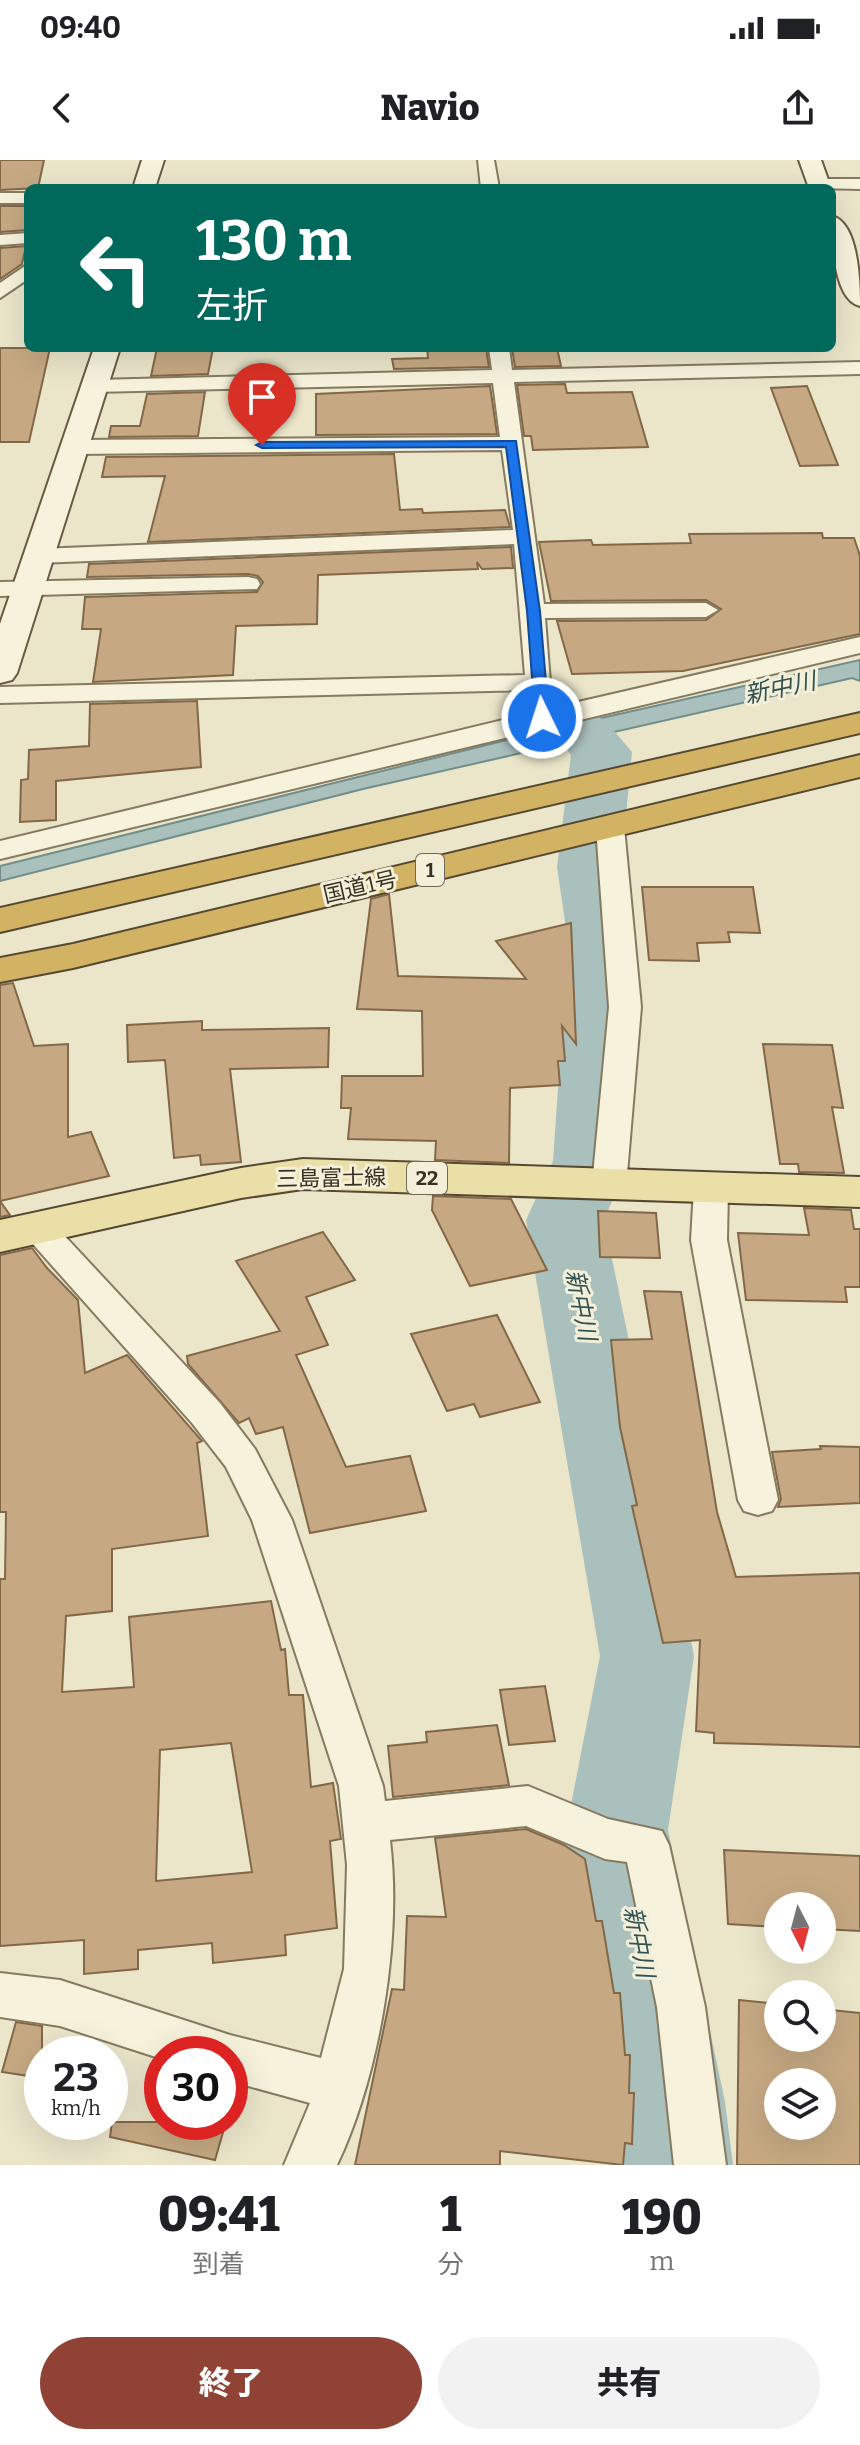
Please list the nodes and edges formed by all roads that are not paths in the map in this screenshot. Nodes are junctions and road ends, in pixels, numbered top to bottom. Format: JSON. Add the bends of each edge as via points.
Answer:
{"nodes":[{"id":1,"x":153,"y":160,"type":"edge"},
{"id":2,"x":486,"y":160,"type":"edge"},
{"id":3,"x":810,"y":160,"type":"edge"},
{"id":4,"x":145,"y":184,"type":"edge"},
{"id":5,"x":489,"y":184,"type":"edge"},
{"id":6,"x":818,"y":184,"type":"edge"},
{"id":7,"x":860,"y":184,"type":"edge"},
{"id":8,"x":836,"y":185,"type":"edge"},
{"id":9,"x":0,"y":198,"type":"edge"},
{"id":10,"x":24,"y":198,"type":"edge"},
{"id":11,"x":836,"y":236,"type":"edge"},
{"id":12,"x":24,"y":238,"type":"edge"},
{"id":13,"x":0,"y":240,"type":"edge"},
{"id":14,"x":24,"y":273,"type":"edge"},
{"id":15,"x":3,"y":287,"type":"edge"},
{"id":16,"x":860,"y":299,"type":"edge"},
{"id":17,"x":106,"y":352,"type":"edge"},
{"id":18,"x":499,"y":352,"type":"edge"},
{"id":19,"x":860,"y":368,"type":"edge"},
{"id":20,"x":502,"y":378,"type":"junction"},
{"id":21,"x":94,"y":386,"type":"junction"},
{"id":22,"x":512,"y":443,"type":"junction"},
{"id":23,"x":74,"y":447,"type":"junction"},
{"id":24,"x":525,"y":537,"type":"junction"},
{"id":25,"x":39,"y":556,"type":"junction"},
{"id":26,"x":248,"y":584,"type":"dead end"},
{"id":27,"x":15,"y":588,"type":"edge"},
{"id":28,"x":706,"y":610,"type":"dead end"},
{"id":29,"x":534,"y":611,"type":"junction"},
{"id":30,"x":860,"y":645,"type":"edge"},
{"id":31,"x":0,"y":673,"type":"edge"},
{"id":32,"x":539,"y":682,"type":"junction"},
{"id":33,"x":0,"y":695,"type":"edge"},
{"id":34,"x":542,"y":718,"type":"junction"},
{"id":35,"x":860,"y":723,"type":"edge"},
{"id":36,"x":860,"y":766,"type":"edge"},
{"id":37,"x":610,"y":827,"type":"junction"},
{"id":38,"x":0,"y":850,"type":"edge"},
{"id":39,"x":0,"y":920,"type":"edge"},
{"id":40,"x":0,"y":970,"type":"edge"},
{"id":41,"x":609,"y":1186,"type":"junction"},
{"id":42,"x":711,"y":1189,"type":"junction"},
{"id":43,"x":860,"y":1192,"type":"edge"},
{"id":44,"x":18,"y":1231,"type":"edge"},
{"id":45,"x":758,"y":1500,"type":"dead end"},
{"id":46,"x":368,"y":1822,"type":"junction"},
{"id":47,"x":0,"y":1995,"type":"edge"},
{"id":48,"x":163,"y":2036,"type":"edge"},
{"id":49,"x":248,"y":2063,"type":"edge"},
{"id":50,"x":340,"y":2087,"type":"junction"},
{"id":51,"x":310,"y":2165,"type":"edge"},
{"id":52,"x":700,"y":2165,"type":"edge"}],
"edges":[{"from":1,"to":4,"type":"street"},
{"from":2,"to":5,"type":"street"},
{"from":3,"to":6,"type":"street"},
{"from":7,"to":8,"type":"street"},
{"from":9,"to":10,"type":"street"},
{"from":11,"to":16,"type":"street"},
{"from":12,"to":13,"type":"street"},
{"from":14,"to":15,"type":"street"},
{"from":17,"to":21,"type":"street"},
{"from":18,"to":20,"type":"street"},
{"from":19,"to":20,"type":"street"},
{"from":20,"to":21,"type":"street"},
{"from":20,"to":22,"type":"street"},
{"from":21,"to":23,"type":"street"},
{"from":22,"to":23,"type":"street"},
{"from":22,"to":24,"type":"street"},
{"from":23,"to":25,"type":"street"},
{"from":24,"to":25,"type":"street"},
{"from":24,"to":29,"type":"street"},
{"from":25,"to":27,"type":"street"},
{"from":26,"to":27,"type":"street"},
{"from":27,"to":31,"type":"street"},
{"from":28,"to":29,"type":"street"},
{"from":29,"to":32,"type":"street"},
{"from":30,"to":34,"type":"street"},
{"from":32,"to":33,"type":"street"},
{"from":32,"to":34,"type":"street"},
{"from":34,"to":38,"type":"street"},
{"from":35,"to":39,"type":"highway","number":"1"},
{"from":36,"to":37,"type":"highway","name":"国道1号","number":"1"},
{"from":37,"to":40,"type":"highway","name":"国道1号","number":"1"},
{"from":37,"to":41,"type":"street","via":[[625,1007]]},
{"from":41,"to":42,"type":"main road","name":"三島富士線","number":"22"},
{"from":41,"to":44,"type":"main road","name":"三島富士線","number":"22","via":[[303,1174]]},
{"from":42,"to":43,"type":"main road","name":"三島富士線","number":"22"},
{"from":42,"to":45,"type":"street","via":[[709,1240]]},
{"from":44,"to":46,"type":"street","via":[[206,1413],[241,1459],[272,1520],[361,1786]]},
{"from":46,"to":50,"type":"street","via":[[368,1969]]},
{"from":46,"to":52,"type":"street","via":[[528,1806],[605,1839],[646,1845],[681,2007]]},
{"from":47,"to":48,"type":"street","via":[[60,2003]]},
{"from":49,"to":50,"type":"street"},
{"from":50,"to":51,"type":"street"}]}
